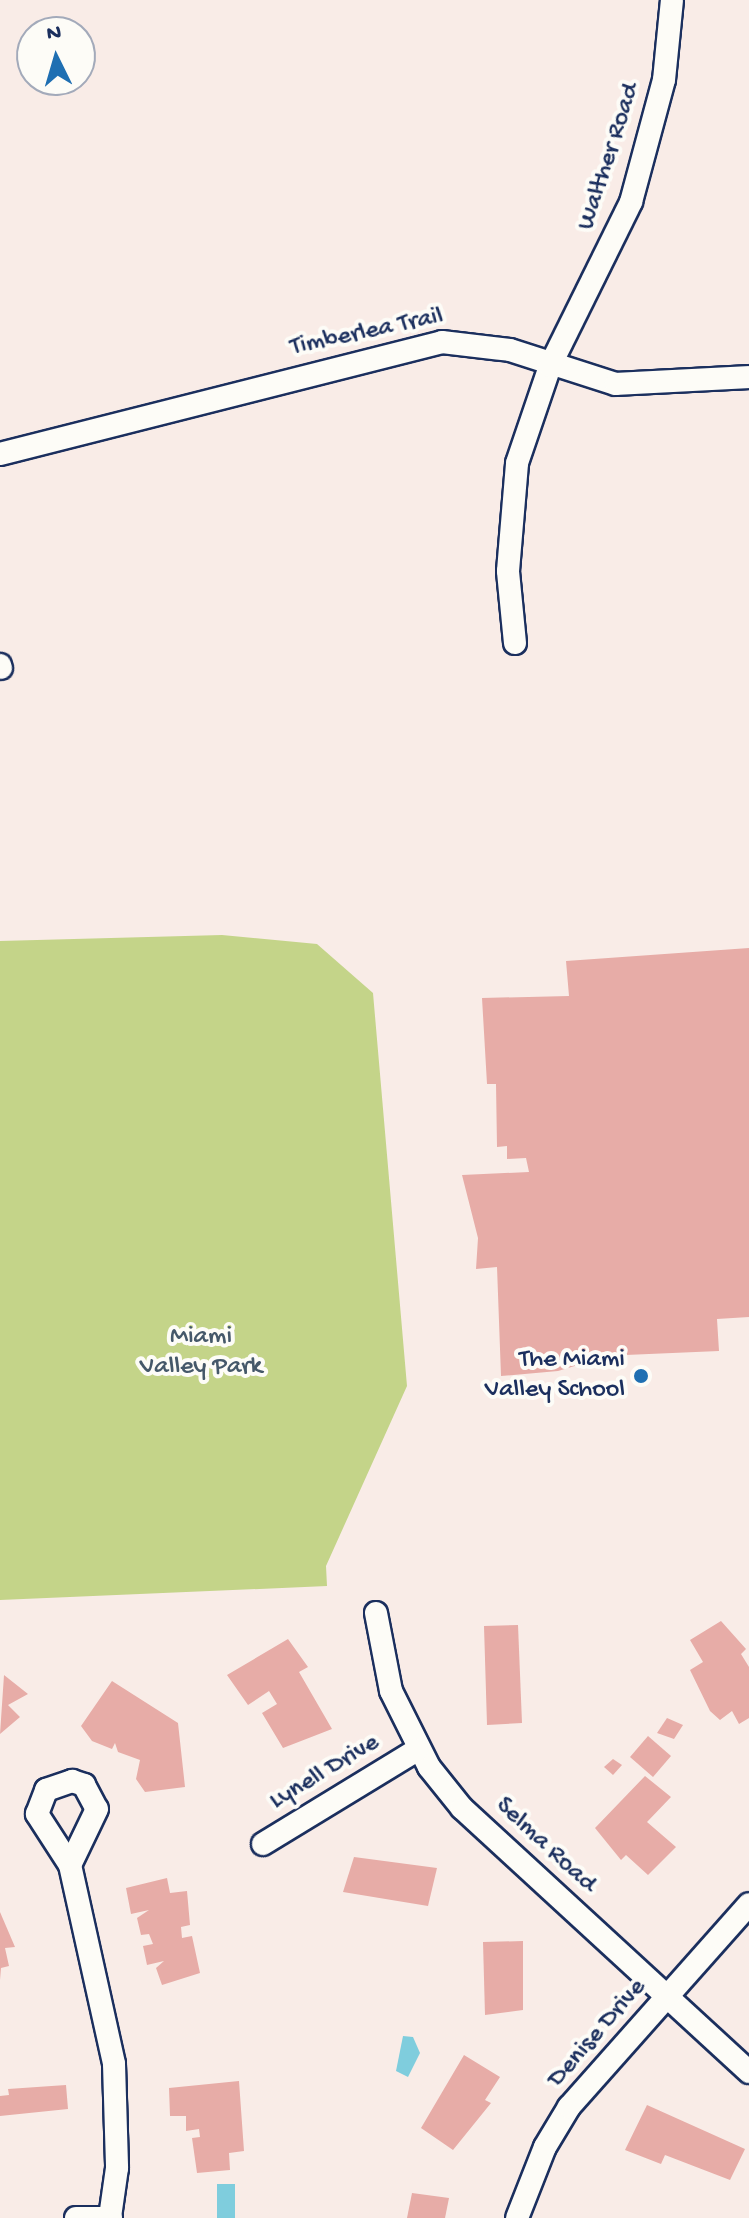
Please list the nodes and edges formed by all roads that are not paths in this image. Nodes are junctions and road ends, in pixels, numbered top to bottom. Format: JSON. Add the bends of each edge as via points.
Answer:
{"nodes":[{"id":1,"x":672,"y":0,"type":"edge"},
{"id":2,"x":550,"y":366,"type":"junction"},
{"id":3,"x":749,"y":377,"type":"edge"},
{"id":4,"x":0,"y":454,"type":"edge"},
{"id":5,"x":515,"y":643,"type":"dead end"},
{"id":6,"x":376,"y":1613,"type":"dead end"},
{"id":7,"x":417,"y":1750,"type":"junction"},
{"id":8,"x":263,"y":1844,"type":"dead end"},
{"id":9,"x":70,"y":1865,"type":"dead end"},
{"id":10,"x":749,"y":1904,"type":"edge"},
{"id":11,"x":668,"y":1997,"type":"junction"},
{"id":12,"x":749,"y":2072,"type":"edge"},
{"id":13,"x":76,"y":2218,"type":"edge"},
{"id":14,"x":111,"y":2218,"type":"edge"},
{"id":15,"x":517,"y":2218,"type":"edge"}],
"edges":[{"from":1,"to":2,"type":"street","name":"Walther Road","via":[[664,80],[631,202]]},
{"from":2,"to":3,"type":"street","name":"Timberlea Trail","via":[[616,384]]},
{"from":2,"to":4,"type":"street","name":"Timberlea Trail","via":[[474,343],[421,346]]},
{"from":2,"to":5,"type":"street","name":"Walther Road","via":[[517,463],[509,523]]},
{"from":6,"to":7,"type":"street","name":"Selma Road","via":[[391,1691]]},
{"from":7,"to":8,"type":"street","name":"Lynell Drive"},
{"from":7,"to":11,"type":"street","name":"Selma Road","via":[[462,1808]]},
{"from":9,"to":14,"type":"street","via":[[114,2064],[117,2168]]},
{"from":10,"to":11,"type":"street","name":"Denise Drive"},
{"from":11,"to":12,"type":"street","name":"Selma Road"},
{"from":11,"to":15,"type":"street","name":"Denise Drive","via":[[569,2107],[545,2147]]},
{"from":13,"to":14,"type":"street"}]}
